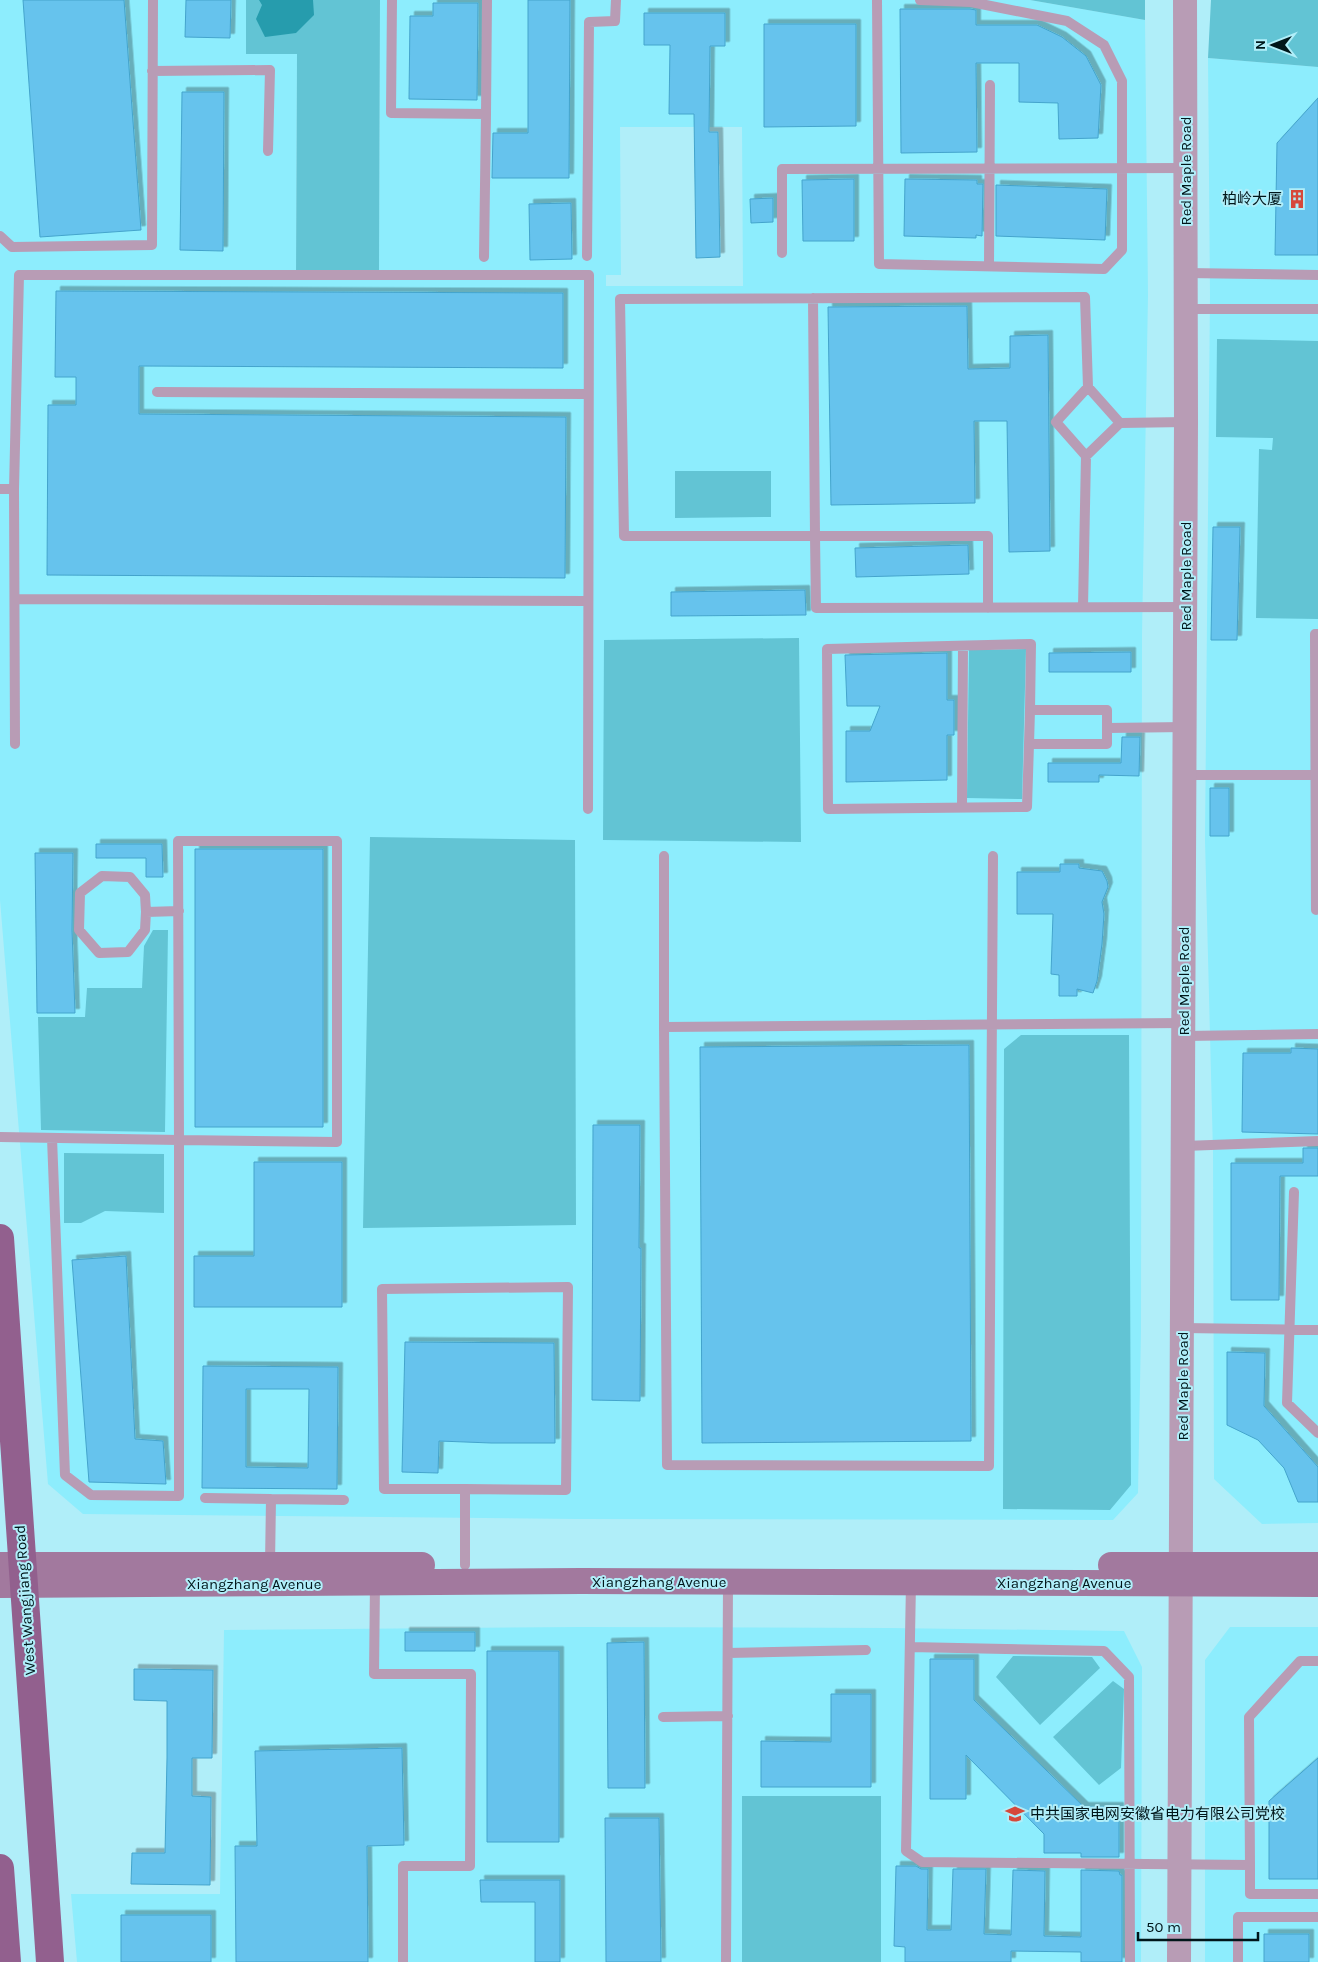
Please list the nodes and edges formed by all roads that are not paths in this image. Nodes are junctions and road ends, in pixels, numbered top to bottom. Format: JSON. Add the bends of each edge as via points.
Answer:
{"nodes":[{"id":1,"x":153,"y":0,"type":"edge"},
{"id":2,"x":392,"y":0,"type":"edge"},
{"id":3,"x":487,"y":0,"type":"edge"},
{"id":4,"x":616,"y":0,"type":"edge"},
{"id":5,"x":877,"y":0,"type":"edge"},
{"id":6,"x":920,"y":0,"type":"edge"},
{"id":7,"x":1185,"y":0,"type":"edge"},
{"id":8,"x":152,"y":71,"type":"junction"},
{"id":9,"x":990,"y":86,"type":"dead end"},
{"id":10,"x":486,"y":114,"type":"junction"},
{"id":11,"x":268,"y":151,"type":"dead end"},
{"id":12,"x":878,"y":168,"type":"junction"},
{"id":13,"x":990,"y":168,"type":"junction"},
{"id":14,"x":1122,"y":168,"type":"junction"},
{"id":15,"x":1186,"y":168,"type":"junction"},
{"id":16,"x":0,"y":236,"type":"edge"},
{"id":17,"x":782,"y":253,"type":"dead end"},
{"id":18,"x":587,"y":256,"type":"dead end"},
{"id":19,"x":484,"y":257,"type":"dead end"},
{"id":20,"x":989,"y":266,"type":"junction"},
{"id":21,"x":1186,"y":273,"type":"junction"},
{"id":22,"x":1318,"y":275,"type":"edge"},
{"id":23,"x":813,"y":298,"type":"junction"},
{"id":24,"x":1186,"y":308,"type":"junction"},
{"id":25,"x":1318,"y":309,"type":"edge"},
{"id":26,"x":1088,"y":387,"type":"junction"},
{"id":27,"x":157,"y":392,"type":"dead end"},
{"id":28,"x":588,"y":394,"type":"junction"},
{"id":29,"x":1186,"y":422,"type":"junction"},
{"id":30,"x":1120,"y":423,"type":"junction"},
{"id":31,"x":1086,"y":456,"type":"junction"},
{"id":32,"x":0,"y":489,"type":"edge"},
{"id":33,"x":14,"y":489,"type":"junction"},
{"id":34,"x":815,"y":536,"type":"junction"},
{"id":35,"x":15,"y":599,"type":"junction"},
{"id":36,"x":588,"y":602,"type":"junction"},
{"id":37,"x":1083,"y":607,"type":"junction"},
{"id":38,"x":1186,"y":607,"type":"junction"},
{"id":39,"x":988,"y":608,"type":"junction"},
{"id":40,"x":1318,"y":634,"type":"edge"},
{"id":41,"x":963,"y":646,"type":"junction"},
{"id":42,"x":1030,"y":710,"type":"junction"},
{"id":43,"x":1107,"y":728,"type":"junction"},
{"id":44,"x":1185,"y":728,"type":"junction"},
{"id":45,"x":15,"y":744,"type":"dead end"},
{"id":46,"x":1029,"y":744,"type":"junction"},
{"id":47,"x":1185,"y":774,"type":"junction"},
{"id":48,"x":1316,"y":775,"type":"edge"},
{"id":49,"x":962,"y":808,"type":"junction"},
{"id":50,"x":588,"y":810,"type":"dead end"},
{"id":51,"x":664,"y":856,"type":"dead end"},
{"id":52,"x":993,"y":856,"type":"dead end"},
{"id":53,"x":1316,"y":910,"type":"dead end"},
{"id":54,"x":146,"y":912,"type":"junction"},
{"id":55,"x":178,"y":912,"type":"junction"},
{"id":56,"x":992,"y":1025,"type":"junction"},
{"id":57,"x":664,"y":1027,"type":"junction"},
{"id":58,"x":1184,"y":1029,"type":"junction"},
{"id":59,"x":1318,"y":1034,"type":"edge"},
{"id":60,"x":0,"y":1137,"type":"edge"},
{"id":61,"x":52,"y":1138,"type":"junction"},
{"id":62,"x":179,"y":1140,"type":"junction"},
{"id":63,"x":1318,"y":1141,"type":"edge"},
{"id":64,"x":1184,"y":1146,"type":"junction"},
{"id":65,"x":1294,"y":1192,"type":"dead end"},
{"id":66,"x":0,"y":1238,"type":"edge"},
{"id":67,"x":1183,"y":1328,"type":"junction"},
{"id":68,"x":1290,"y":1330,"type":"junction"},
{"id":69,"x":1318,"y":1330,"type":"edge"},
{"id":70,"x":1318,"y":1433,"type":"edge"},
{"id":71,"x":465,"y":1489,"type":"junction"},
{"id":72,"x":205,"y":1498,"type":"dead end"},
{"id":73,"x":270,"y":1499,"type":"junction"},
{"id":74,"x":344,"y":1500,"type":"dead end"},
{"id":75,"x":270,"y":1565,"type":"junction"},
{"id":76,"x":465,"y":1565,"type":"junction"},
{"id":77,"x":1318,"y":1565,"type":"edge"},
{"id":78,"x":1182,"y":1574,"type":"junction"},
{"id":79,"x":12,"y":1575,"type":"edge"},
{"id":80,"x":728,"y":1582,"type":"junction"},
{"id":81,"x":911,"y":1582,"type":"junction"},
{"id":82,"x":375,"y":1583,"type":"junction"},
{"id":83,"x":1318,"y":1584,"type":"edge"},
{"id":84,"x":910,"y":1647,"type":"junction"},
{"id":85,"x":866,"y":1650,"type":"dead end"},
{"id":86,"x":728,"y":1653,"type":"junction"},
{"id":87,"x":1318,"y":1661,"type":"edge"},
{"id":88,"x":663,"y":1716,"type":"dead end"},
{"id":89,"x":728,"y":1716,"type":"junction"},
{"id":90,"x":1130,"y":1864,"type":"junction"},
{"id":91,"x":1180,"y":1865,"type":"junction"},
{"id":92,"x":1250,"y":1865,"type":"junction"},
{"id":93,"x":0,"y":1868,"type":"edge"},
{"id":94,"x":1318,"y":1894,"type":"edge"},
{"id":95,"x":1318,"y":1917,"type":"edge"},
{"id":96,"x":8,"y":1962,"type":"edge"},
{"id":97,"x":50,"y":1962,"type":"edge"},
{"id":98,"x":403,"y":1962,"type":"edge"},
{"id":99,"x":726,"y":1962,"type":"edge"},
{"id":100,"x":1130,"y":1962,"type":"edge"},
{"id":101,"x":1180,"y":1962,"type":"edge"},
{"id":102,"x":1238,"y":1962,"type":"edge"}],
"edges":[{"from":1,"to":8,"type":"lane"},
{"from":2,"to":10,"type":"lane","via":[[391,113]]},
{"from":3,"to":10,"type":"lane"},
{"from":4,"to":18,"type":"lane","via":[[615,21],[589,22]]},
{"from":5,"to":12,"type":"lane"},
{"from":6,"to":14,"type":"lane","via":[[971,2],[1067,21],[1104,45],[1122,81]]},
{"from":7,"to":15,"type":"street","name":"Red Maple Road"},
{"from":8,"to":11,"type":"lane","via":[[270,70]]},
{"from":8,"to":16,"type":"lane","via":[[152,245],[12,247]]},
{"from":9,"to":13,"type":"lane"},
{"from":10,"to":19,"type":"lane"},
{"from":12,"to":13,"type":"lane"},
{"from":12,"to":17,"type":"lane","via":[[782,168]]},
{"from":12,"to":20,"type":"lane","via":[[879,264]]},
{"from":13,"to":14,"type":"lane"},
{"from":13,"to":20,"type":"lane"},
{"from":14,"to":15,"type":"lane"},
{"from":14,"to":20,"type":"lane","via":[[1122,250],[1104,269]]},
{"from":15,"to":21,"type":"street","name":"Red Maple Road"},
{"from":21,"to":22,"type":"lane"},
{"from":21,"to":24,"type":"street","name":"Red Maple Road"},
{"from":23,"to":26,"type":"lane","via":[[1085,297]]},
{"from":23,"to":34,"type":"lane"},
{"from":23,"to":34,"type":"lane","via":[[620,299],[624,536]]},
{"from":24,"to":25,"type":"lane"},
{"from":24,"to":29,"type":"street","name":"Red Maple Road"},
{"from":26,"to":30,"type":"lane"},
{"from":26,"to":31,"type":"lane","via":[[1056,422]]},
{"from":27,"to":28,"type":"lane"},
{"from":28,"to":33,"type":"lane","via":[[589,275],[19,275]]},
{"from":28,"to":36,"type":"lane"},
{"from":29,"to":30,"type":"lane"},
{"from":29,"to":38,"type":"street","name":"Red Maple Road"},
{"from":30,"to":31,"type":"lane"},
{"from":31,"to":37,"type":"lane"},
{"from":32,"to":33,"type":"lane"},
{"from":33,"to":35,"type":"lane"},
{"from":34,"to":39,"type":"lane","via":[[816,608]]},
{"from":34,"to":39,"type":"lane","via":[[988,536]]},
{"from":35,"to":36,"type":"lane"},
{"from":35,"to":45,"type":"lane"},
{"from":36,"to":50,"type":"lane"},
{"from":37,"to":38,"type":"lane"},
{"from":37,"to":39,"type":"lane"},
{"from":38,"to":44,"type":"street","name":"Red Maple Road"},
{"from":40,"to":48,"type":"lane","via":[[1315,634]]},
{"from":41,"to":42,"type":"lane","via":[[1031,644]]},
{"from":41,"to":49,"type":"lane"},
{"from":41,"to":49,"type":"lane","via":[[827,649],[828,808]]},
{"from":42,"to":43,"type":"lane","via":[[1106,710]]},
{"from":42,"to":46,"type":"lane"},
{"from":43,"to":44,"type":"lane"},
{"from":43,"to":46,"type":"lane","via":[[1106,744]]},
{"from":44,"to":47,"type":"street","name":"Red Maple Road"},
{"from":46,"to":49,"type":"lane","via":[[1027,807]]},
{"from":47,"to":48,"type":"lane"},
{"from":47,"to":58,"type":"street","name":"Red Maple Road"},
{"from":48,"to":53,"type":"lane"},
{"from":51,"to":57,"type":"lane"},
{"from":52,"to":56,"type":"lane"},
{"from":54,"to":54,"type":"lane","via":[[145,895],[130,877],[102,876],[80,894],[79,930],[99,953],[128,952],[145,930]]},
{"from":54,"to":55,"type":"lane"},
{"from":55,"to":62,"type":"lane"},
{"from":55,"to":62,"type":"lane","via":[[178,841],[337,841],[337,1142]]},
{"from":56,"to":57,"type":"lane"},
{"from":56,"to":57,"type":"lane","via":[[989,1466],[667,1465]]},
{"from":56,"to":58,"type":"lane"},
{"from":58,"to":59,"type":"lane"},
{"from":58,"to":64,"type":"street","name":"Red Maple Road"},
{"from":60,"to":61,"type":"lane"},
{"from":61,"to":62,"type":"lane"},
{"from":61,"to":62,"type":"lane","via":[[65,1474],[91,1495],[179,1496]]},
{"from":63,"to":64,"type":"lane"},
{"from":64,"to":67,"type":"street","name":"Red Maple Road"},
{"from":65,"to":68,"type":"lane"},
{"from":66,"to":79,"type":"main road","name":"West Wangjiang Road"},
{"from":67,"to":68,"type":"lane"},
{"from":67,"to":78,"type":"street","name":"Red Maple Road"},
{"from":68,"to":69,"type":"lane"},
{"from":68,"to":70,"type":"lane","via":[[1287,1403]]},
{"from":71,"to":71,"type":"lane","via":[[566,1490],[568,1287],[382,1289],[384,1489]]},
{"from":71,"to":76,"type":"lane"},
{"from":72,"to":73,"type":"lane"},
{"from":73,"to":74,"type":"lane"},
{"from":73,"to":75,"type":"lane"},
{"from":75,"to":76,"type":"main road","name":"Xiangzhang Avenue"},
{"from":75,"to":79,"type":"main road","name":"Xiangzhang Avenue"},
{"from":76,"to":78,"type":"main road","name":"Xiangzhang Avenue"},
{"from":77,"to":78,"type":"main road","name":"Xiangzhang Avenue"},
{"from":78,"to":81,"type":"main road","name":"Xiangzhang Avenue"},
{"from":78,"to":83,"type":"main road","name":"Xiangzhang Avenue"},
{"from":78,"to":91,"type":"street","name":"Red Maple Road"},
{"from":79,"to":82,"type":"main road","name":"Xiangzhang Avenue"},
{"from":79,"to":97,"type":"main road","name":"West Wangjiang Road"},
{"from":80,"to":81,"type":"main road","name":"Xiangzhang Avenue"},
{"from":80,"to":82,"type":"main road","name":"Xiangzhang Avenue"},
{"from":80,"to":86,"type":"lane"},
{"from":81,"to":84,"type":"lane"},
{"from":82,"to":98,"type":"lane","via":[[374,1674],[471,1674],[470,1866],[404,1866]]},
{"from":84,"to":90,"type":"lane","via":[[1104,1651],[1129,1677]]},
{"from":84,"to":90,"type":"lane","via":[[906,1851],[922,1862]]},
{"from":85,"to":86,"type":"lane"},
{"from":86,"to":89,"type":"lane"},
{"from":87,"to":92,"type":"lane","via":[[1300,1661],[1249,1718]]},
{"from":88,"to":89,"type":"lane"},
{"from":89,"to":99,"type":"lane"},
{"from":90,"to":91,"type":"lane"},
{"from":90,"to":100,"type":"lane"},
{"from":91,"to":92,"type":"lane"},
{"from":91,"to":101,"type":"street","name":"Red Maple Road"},
{"from":92,"to":94,"type":"lane","via":[[1250,1894]]},
{"from":93,"to":96,"type":"main road"},
{"from":95,"to":102,"type":"lane","via":[[1238,1917]]}]}
